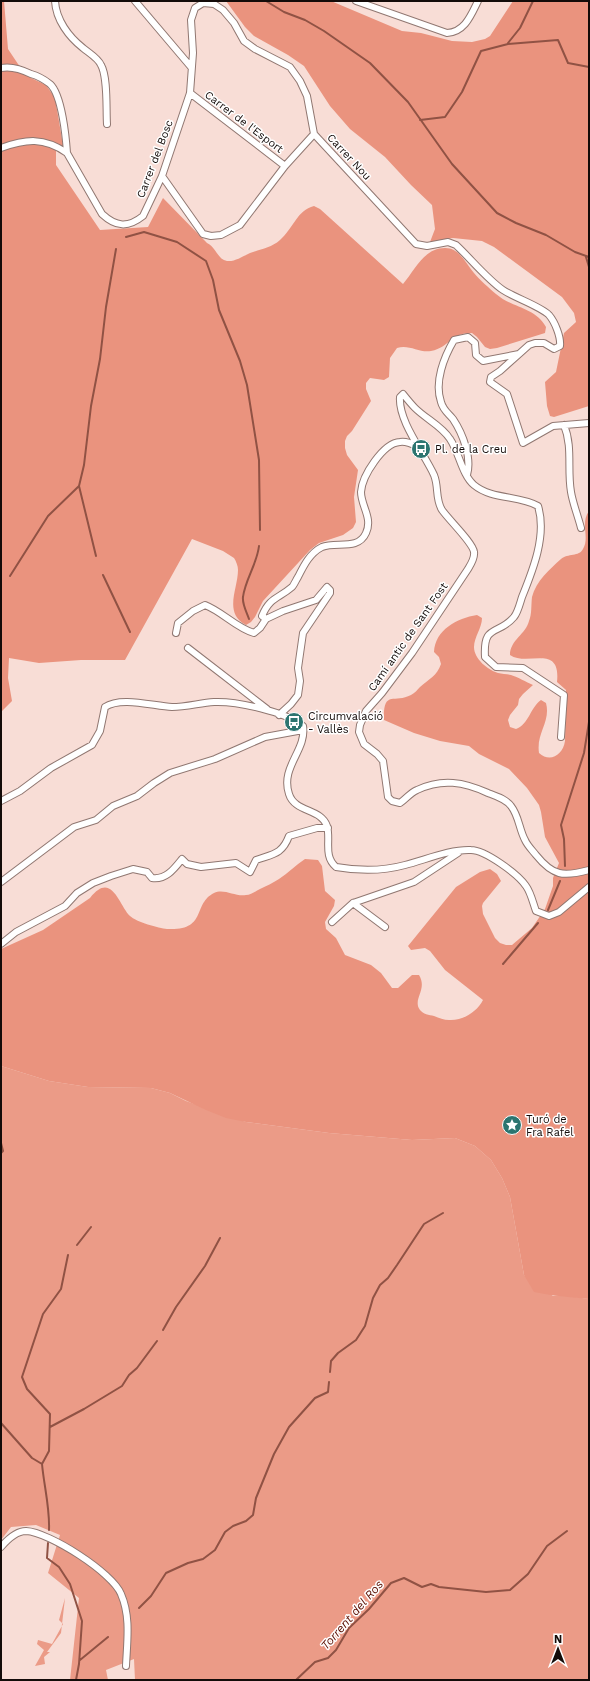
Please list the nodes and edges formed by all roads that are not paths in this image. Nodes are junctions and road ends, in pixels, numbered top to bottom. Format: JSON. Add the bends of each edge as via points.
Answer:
{"nodes":[{"id":1,"x":55,"y":1,"type":"edge"},
{"id":2,"x":135,"y":1,"type":"edge"},
{"id":3,"x":356,"y":1,"type":"edge"},
{"id":4,"x":478,"y":1,"type":"edge"},
{"id":5,"x":191,"y":67,"type":"junction"},
{"id":6,"x":1,"y":68,"type":"edge"},
{"id":7,"x":190,"y":93,"type":"junction"},
{"id":8,"x":107,"y":124,"type":"dead end"},
{"id":9,"x":314,"y":134,"type":"junction"},
{"id":10,"x":1,"y":148,"type":"edge"},
{"id":11,"x":67,"y":153,"type":"junction"},
{"id":12,"x":285,"y":166,"type":"junction"},
{"id":13,"x":162,"y":176,"type":"junction"},
{"id":14,"x":519,"y":354,"type":"junction"},
{"id":15,"x":589,"y":423,"type":"edge"},
{"id":16,"x":564,"y":425,"type":"junction"},
{"id":17,"x":418,"y":447,"type":"junction"},
{"id":18,"x":467,"y":475,"type":"junction"},
{"id":19,"x":581,"y":528,"type":"dead end"},
{"id":20,"x":266,"y":619,"type":"junction"},
{"id":21,"x":176,"y":633,"type":"dead end"},
{"id":22,"x":188,"y":648,"type":"dead end"},
{"id":23,"x":270,"y":712,"type":"junction"},
{"id":24,"x":279,"y":714,"type":"junction"},
{"id":25,"x":303,"y":730,"type":"junction"},
{"id":26,"x":561,"y":736,"type":"dead end"},
{"id":27,"x":1,"y":801,"type":"edge"},
{"id":28,"x":328,"y":828,"type":"junction"},
{"id":29,"x":460,"y":851,"type":"junction"},
{"id":30,"x":589,"y":870,"type":"edge"},
{"id":31,"x":1,"y":882,"type":"edge"},
{"id":32,"x":589,"y":887,"type":"edge"},
{"id":33,"x":353,"y":903,"type":"junction"},
{"id":34,"x":332,"y":922,"type":"dead end"},
{"id":35,"x":384,"y":926,"type":"dead end"},
{"id":36,"x":1,"y":944,"type":"edge"},
{"id":37,"x":1,"y":1547,"type":"edge"},
{"id":38,"x":126,"y":1666,"type":"dead end"}],
"edges":[{"from":1,"to":8,"type":"street","via":[[57,14],[67,31],[100,62],[105,78]]},
{"from":2,"to":5,"type":"street"},
{"from":3,"to":4,"type":"street","via":[[447,33],[460,30]]},
{"from":5,"to":7,"type":"street","name":"Carrer del Bosc"},
{"from":5,"to":9,"type":"street","name":"Carrer Nou","via":[[191,20],[196,8],[203,3],[214,4],[234,23],[244,41],[290,68],[307,96]]},
{"from":6,"to":11,"type":"street","via":[[25,71],[52,85],[60,102]]},
{"from":7,"to":12,"type":"street","name":"Carrer de l'Esport"},
{"from":7,"to":13,"type":"street","name":"Carrer del Bosc"},
{"from":9,"to":12,"type":"street"},
{"from":9,"to":14,"type":"street","name":"Carrer Nou","via":[[416,244],[427,246],[448,242],[456,245],[501,289],[548,314],[554,323],[560,346],[554,349],[544,343],[535,342]]},
{"from":10,"to":11,"type":"street","via":[[20,142],[43,142]]},
{"from":11,"to":13,"type":"street","name":"Carrer del Bosc","via":[[102,214],[112,223],[125,225],[143,216]]},
{"from":12,"to":13,"type":"street","via":[[240,225],[221,235],[211,236],[203,234]]},
{"from":14,"to":16,"type":"street","via":[[491,377],[490,382],[507,394],[523,443],[553,426]]},
{"from":14,"to":18,"type":"street","via":[[483,361],[476,355],[475,343],[468,337],[454,340],[446,354],[438,385],[440,401],[455,424],[466,449],[469,471]]},
{"from":15,"to":16,"type":"street"},
{"from":16,"to":19,"type":"street","via":[[570,448],[571,492]]},
{"from":17,"to":18,"type":"street","via":[[399,406],[403,394],[415,408],[450,438]]},
{"from":17,"to":20,"type":"street","via":[[406,442],[394,443],[374,463],[361,491],[368,514],[366,532],[362,540],[353,544],[324,546],[313,553],[292,587],[269,603],[262,616]]},
{"from":17,"to":30,"type":"street","name":"Camí antic de Sant Fost","via":[[435,477],[439,504],[472,547],[474,557],[412,653],[366,711],[360,725],[360,738],[383,761],[388,797],[392,801],[400,803],[416,790],[441,784],[461,783],[475,787],[507,801],[519,821],[525,841],[553,872],[567,875]]},
{"from":18,"to":26,"type":"street","via":[[473,485],[489,493],[529,501],[538,506],[542,516],[540,541],[514,616],[501,627],[491,631],[484,643],[485,657],[496,667],[523,668],[564,695]]},
{"from":20,"to":21,"type":"street","via":[[254,633],[205,605],[178,623]]},
{"from":20,"to":24,"type":"street","via":[[316,600],[327,587],[330,590],[303,633],[298,668],[298,696]]},
{"from":22,"to":23,"type":"street"},
{"from":23,"to":24,"type":"street"},
{"from":23,"to":27,"type":"street","via":[[214,702],[177,707],[110,703],[105,707],[100,731],[92,745],[51,768],[20,792]]},
{"from":24,"to":25,"type":"street","via":[[299,723]]},
{"from":25,"to":28,"type":"street","via":[[302,740],[289,767],[288,791],[297,806],[317,814],[324,819]]},
{"from":25,"to":31,"type":"street","via":[[265,737],[215,759],[170,773],[137,796],[113,806],[96,820],[74,827]]},
{"from":28,"to":29,"type":"street","via":[[328,854],[336,867],[375,870],[404,866]]},
{"from":28,"to":36,"type":"street","via":[[317,828],[289,836],[285,847],[279,852],[256,860],[250,872],[236,864],[201,867],[187,864],[182,859],[173,871],[159,879],[152,878],[147,872],[133,870],[111,876],[77,892],[66,906],[16,932]]},
{"from":29,"to":32,"type":"street","via":[[478,851],[516,876],[527,887],[536,911],[549,916],[559,912]]},
{"from":29,"to":33,"type":"street","via":[[414,882]]},
{"from":33,"to":34,"type":"street"},
{"from":33,"to":35,"type":"street"},
{"from":37,"to":38,"type":"street","via":[[9,1538],[20,1532],[37,1533],[79,1555],[106,1574],[118,1587],[127,1611]]}]}
